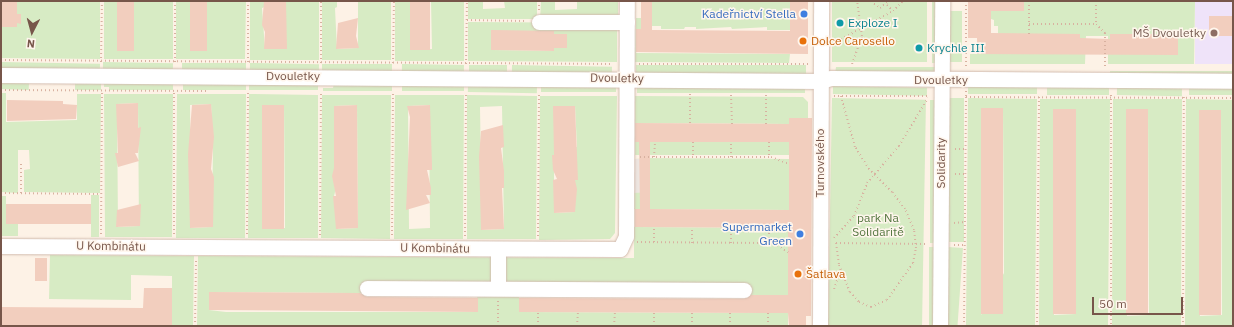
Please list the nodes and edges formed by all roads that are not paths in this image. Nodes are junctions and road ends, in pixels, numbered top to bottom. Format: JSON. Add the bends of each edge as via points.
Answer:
{"nodes":[{"id":1,"x":627,"y":1,"type":"edge"},
{"id":2,"x":821,"y":1,"type":"edge"},
{"id":3,"x":942,"y":1,"type":"edge"},
{"id":4,"x":539,"y":22,"type":"road end"},
{"id":5,"x":626,"y":22,"type":"junction"},
{"id":6,"x":1,"y":75,"type":"edge"},
{"id":7,"x":626,"y":78,"type":"junction"},
{"id":8,"x":941,"y":80,"type":"junction"},
{"id":9,"x":821,"y":81,"type":"junction"},
{"id":10,"x":1233,"y":81,"type":"edge"},
{"id":11,"x":1,"y":246,"type":"edge"},
{"id":12,"x":498,"y":249,"type":"junction"},
{"id":13,"x":367,"y":288,"type":"dead end"},
{"id":14,"x":498,"y":288,"type":"junction"},
{"id":15,"x":744,"y":290,"type":"dead end"},
{"id":16,"x":820,"y":326,"type":"edge"},
{"id":17,"x":940,"y":326,"type":"edge"}],
"edges":[{"from":1,"to":5,"type":"street","name":"U Kombinátu"},
{"from":2,"to":9,"type":"street","name":"Turnovského"},
{"from":3,"to":8,"type":"street","name":"Solidarity"},
{"from":4,"to":5,"type":"street"},
{"from":5,"to":7,"type":"street","name":"U Kombinátu"},
{"from":6,"to":7,"type":"street","name":"Dvouletky","via":[[102,68],[175,68],[466,70]]},
{"from":7,"to":9,"type":"street","name":"Dvouletky"},
{"from":7,"to":12,"type":"street","name":"U Kombinátu","via":[[624,244],[620,249],[609,250]]},
{"from":8,"to":9,"type":"street","name":"Dvouletky","via":[[831,78]]},
{"from":8,"to":10,"type":"street","name":"Dvouletky"},
{"from":8,"to":17,"type":"street","name":"Solidarity"},
{"from":9,"to":16,"type":"street","name":"Turnovského"},
{"from":11,"to":12,"type":"street","name":"U Kombinátu"},
{"from":12,"to":14,"type":"street"},
{"from":13,"to":14,"type":"street"},
{"from":14,"to":15,"type":"street"}]}
